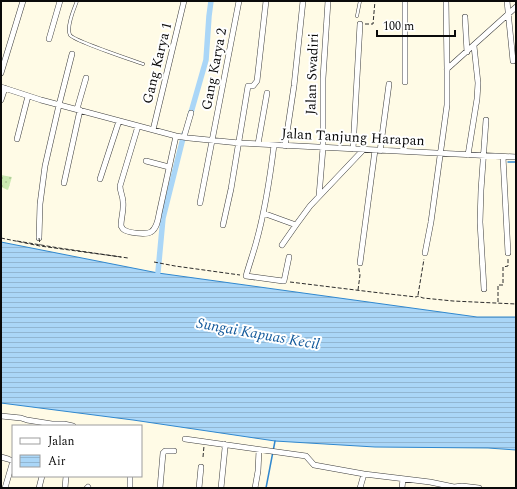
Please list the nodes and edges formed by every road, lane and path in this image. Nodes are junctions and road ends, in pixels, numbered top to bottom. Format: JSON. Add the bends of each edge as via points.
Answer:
{"nodes":[{"id":1,"x":23,"y":1,"type":"edge"},
{"id":2,"x":60,"y":1,"type":"edge"},
{"id":3,"x":77,"y":1,"type":"edge"},
{"id":4,"x":184,"y":1,"type":"edge"},
{"id":5,"x":239,"y":1,"type":"edge"},
{"id":6,"x":266,"y":1,"type":"edge"},
{"id":7,"x":303,"y":1,"type":"edge"},
{"id":8,"x":328,"y":1,"type":"edge"},
{"id":9,"x":360,"y":1,"type":"edge"},
{"id":10,"x":375,"y":1,"type":"edge"},
{"id":11,"x":405,"y":1,"type":"edge"},
{"id":12,"x":446,"y":1,"type":"edge"},
{"id":13,"x":507,"y":1,"type":"edge"},
{"id":14,"x":516,"y":7,"type":"edge"},
{"id":15,"x":508,"y":14,"type":"junction"},
{"id":16,"x":357,"y":16,"type":"dead end"},
{"id":17,"x":465,"y":17,"type":"dead end"},
{"id":18,"x":360,"y":24,"type":"joint"},
{"id":19,"x":49,"y":39,"type":"dead end"},
{"id":20,"x":474,"y":46,"type":"junction"},
{"id":21,"x":467,"y":52,"type":"junction"},
{"id":22,"x":72,"y":54,"type":"dead end"},
{"id":23,"x":514,"y":61,"type":"dead end"},
{"id":24,"x":143,"y":64,"type":"dead end"},
{"id":25,"x":447,"y":69,"type":"junction"},
{"id":26,"x":1,"y":73,"type":"edge"},
{"id":27,"x":86,"y":78,"type":"dead end"},
{"id":28,"x":405,"y":82,"type":"dead end"},
{"id":29,"x":389,"y":84,"type":"dead end"},
{"id":30,"x":3,"y":88,"type":"edge"},
{"id":31,"x":267,"y":93,"type":"dead end"},
{"id":32,"x":28,"y":96,"type":"junction"},
{"id":33,"x":1,"y":100,"type":"edge"},
{"id":34,"x":59,"y":105,"type":"junction"},
{"id":35,"x":78,"y":110,"type":"junction"},
{"id":36,"x":191,"y":113,"type":"dead end"},
{"id":37,"x":119,"y":120,"type":"junction"},
{"id":38,"x":486,"y":120,"type":"dead end"},
{"id":39,"x":138,"y":126,"type":"junction"},
{"id":40,"x":153,"y":130,"type":"junction"},
{"id":41,"x":182,"y":137,"type":"junction"},
{"id":42,"x":17,"y":139,"type":"dead end"},
{"id":43,"x":212,"y":141,"type":"junction"},
{"id":44,"x":239,"y":143,"type":"junction"},
{"id":45,"x":258,"y":144,"type":"junction"},
{"id":46,"x":274,"y":145,"type":"junction"},
{"id":47,"x":286,"y":146,"type":"junction"},
{"id":48,"x":323,"y":148,"type":"junction"},
{"id":49,"x":354,"y":149,"type":"junction"},
{"id":50,"x":364,"y":149,"type":"junction"},
{"id":51,"x":377,"y":150,"type":"junction"},
{"id":52,"x":440,"y":153,"type":"junction"},
{"id":53,"x":468,"y":155,"type":"junction"},
{"id":54,"x":483,"y":155,"type":"junction"},
{"id":55,"x":503,"y":156,"type":"junction"},
{"id":56,"x":516,"y":157,"type":"edge"},
{"id":57,"x":146,"y":161,"type":"dead end"},
{"id":58,"x":169,"y":166,"type":"junction"},
{"id":59,"x":100,"y":179,"type":"dead end"},
{"id":60,"x":64,"y":183,"type":"dead end"},
{"id":61,"x":319,"y":196,"type":"junction"},
{"id":62,"x":200,"y":203,"type":"dead end"},
{"id":63,"x":263,"y":213,"type":"junction"},
{"id":64,"x":223,"y":225,"type":"dead end"},
{"id":65,"x":296,"y":225,"type":"junction"},
{"id":66,"x":1,"y":238,"type":"edge"},
{"id":67,"x":39,"y":238,"type":"joint"},
{"id":68,"x":17,"y":241,"type":"dead end"},
{"id":69,"x":282,"y":245,"type":"dead end"},
{"id":70,"x":40,"y":246,"type":"junction"},
{"id":71,"x":425,"y":253,"type":"joint"},
{"id":72,"x":508,"y":253,"type":"joint"},
{"id":73,"x":121,"y":256,"type":"dead end"},
{"id":74,"x":289,"y":257,"type":"dead end"},
{"id":75,"x":128,"y":258,"type":"dead end"},
{"id":76,"x":154,"y":262,"type":"dead end"},
{"id":77,"x":360,"y":263,"type":"joint"},
{"id":78,"x":246,"y":276,"type":"junction"},
{"id":79,"x":283,"y":281,"type":"junction"},
{"id":80,"x":484,"y":289,"type":"dead end"},
{"id":81,"x":358,"y":291,"type":"junction"},
{"id":82,"x":418,"y":296,"type":"junction"},
{"id":83,"x":498,"y":303,"type":"junction"},
{"id":84,"x":516,"y":304,"type":"edge"},
{"id":85,"x":1,"y":416,"type":"edge"},
{"id":86,"x":64,"y":425,"type":"edge"},
{"id":87,"x":185,"y":439,"type":"dead end"},
{"id":88,"x":204,"y":442,"type":"junction"},
{"id":89,"x":224,"y":444,"type":"junction"},
{"id":90,"x":259,"y":450,"type":"junction"},
{"id":91,"x":174,"y":451,"type":"dead end"},
{"id":92,"x":1,"y":457,"type":"edge"},
{"id":93,"x":203,"y":458,"type":"dead end"},
{"id":94,"x":12,"y":461,"type":"edge"},
{"id":95,"x":12,"y":464,"type":"edge"},
{"id":96,"x":201,"y":467,"type":"dead end"},
{"id":97,"x":363,"y":475,"type":"junction"},
{"id":98,"x":42,"y":477,"type":"edge"},
{"id":99,"x":66,"y":477,"type":"edge"},
{"id":100,"x":130,"y":477,"type":"edge"},
{"id":101,"x":403,"y":479,"type":"junction"},
{"id":102,"x":429,"y":482,"type":"junction"},
{"id":103,"x":5,"y":488,"type":"edge"},
{"id":104,"x":40,"y":488,"type":"edge"},
{"id":105,"x":65,"y":488,"type":"edge"},
{"id":106,"x":130,"y":488,"type":"edge"},
{"id":107,"x":160,"y":488,"type":"edge"},
{"id":108,"x":199,"y":488,"type":"edge"},
{"id":109,"x":221,"y":488,"type":"edge"},
{"id":110,"x":255,"y":488,"type":"edge"},
{"id":111,"x":360,"y":488,"type":"edge"},
{"id":112,"x":402,"y":488,"type":"edge"},
{"id":113,"x":428,"y":488,"type":"edge"},
{"id":114,"x":475,"y":488,"type":"edge"},
{"id":115,"x":479,"y":488,"type":"edge"}],
"edges":[{"from":1,"to":26,"type":"street"},
{"from":2,"to":19,"type":"street"},
{"from":3,"to":24,"type":"lane","via":[[69,27],[72,37]]},
{"from":4,"to":40,"type":"street","name":"Gang Karya 1"},
{"from":5,"to":43,"type":"street","name":"Gang Karya 2"},
{"from":6,"to":44,"type":"street","via":[[257,81],[253,86],[248,86]]},
{"from":7,"to":47,"type":"street"},
{"from":8,"to":48,"type":"street","name":"Jalan Swadiri","via":[[323,78]]},
{"from":9,"to":16,"type":"lane"},
{"from":10,"to":18,"type":"path","via":[[373,24]]},
{"from":11,"to":28,"type":"street"},
{"from":12,"to":25,"type":"street"},
{"from":13,"to":15,"type":"street"},
{"from":14,"to":15,"type":"street"},
{"from":15,"to":20,"type":"street"},
{"from":15,"to":23,"type":"street"},
{"from":17,"to":21,"type":"street"},
{"from":18,"to":49,"type":"street"},
{"from":20,"to":21,"type":"street"},
{"from":20,"to":53,"type":"street","via":[[477,95]]},
{"from":21,"to":25,"type":"street"},
{"from":22,"to":34,"type":"street"},
{"from":25,"to":52,"type":"street","via":[[447,105]]},
{"from":27,"to":35,"type":"street"},
{"from":29,"to":51,"type":"street"},
{"from":30,"to":32,"type":"street","name":"Jalan Tanjung Harapan"},
{"from":30,"to":33,"type":"street"},
{"from":31,"to":45,"type":"street"},
{"from":32,"to":34,"type":"street","name":"Jalan Tanjung Harapan"},
{"from":32,"to":42,"type":"street"},
{"from":34,"to":35,"type":"street","name":"Jalan Tanjung Harapan"},
{"from":34,"to":67,"type":"street","via":[[45,166]]},
{"from":35,"to":37,"type":"street","name":"Jalan Tanjung Harapan"},
{"from":35,"to":60,"type":"street"},
{"from":36,"to":41,"type":"street"},
{"from":37,"to":39,"type":"street","name":"Jalan Tanjung Harapan"},
{"from":37,"to":59,"type":"street"},
{"from":38,"to":54,"type":"street"},
{"from":39,"to":40,"type":"street","name":"Jalan Tanjung Harapan"},
{"from":39,"to":58,"type":"street","via":[[120,186],[123,200],[123,229],[144,234],[154,228]]},
{"from":40,"to":41,"type":"street","name":"Jalan Tanjung Harapan"},
{"from":41,"to":43,"type":"street","name":"Jalan Tanjung Harapan"},
{"from":41,"to":58,"type":"street"},
{"from":43,"to":44,"type":"street","name":"Jalan Tanjung Harapan"},
{"from":43,"to":62,"type":"street","name":"Gang Karya 2"},
{"from":44,"to":45,"type":"street","name":"Jalan Tanjung Harapan"},
{"from":44,"to":64,"type":"street"},
{"from":45,"to":46,"type":"street","name":"Jalan Tanjung Harapan"},
{"from":46,"to":47,"type":"street","name":"Jalan Tanjung Harapan"},
{"from":46,"to":63,"type":"street"},
{"from":47,"to":48,"type":"street","name":"Jalan Tanjung Harapan"},
{"from":48,"to":49,"type":"street","name":"Jalan Tanjung Harapan"},
{"from":48,"to":61,"type":"street","name":"Jalan Swadiri"},
{"from":49,"to":50,"type":"street","name":"Jalan Tanjung Harapan"},
{"from":50,"to":51,"type":"street","name":"Jalan Tanjung Harapan"},
{"from":50,"to":61,"type":"street"},
{"from":51,"to":52,"type":"street","name":"Jalan Tanjung Harapan"},
{"from":51,"to":77,"type":"street"},
{"from":52,"to":53,"type":"street","name":"Jalan Tanjung Harapan"},
{"from":52,"to":71,"type":"street"},
{"from":53,"to":54,"type":"street","name":"Jalan Tanjung Harapan"},
{"from":54,"to":55,"type":"street","name":"Jalan Tanjung Harapan"},
{"from":54,"to":80,"type":"street","via":[[480,222]]},
{"from":55,"to":56,"type":"street","name":"Jalan Tanjung Harapan"},
{"from":55,"to":72,"type":"street"},
{"from":57,"to":58,"type":"street"},
{"from":61,"to":65,"type":"street"},
{"from":63,"to":65,"type":"street"},
{"from":63,"to":78,"type":"street"},
{"from":65,"to":69,"type":"street"},
{"from":66,"to":70,"type":"path","bridge":true},
{"from":67,"to":70,"type":"path","bridge":true},
{"from":68,"to":75,"type":"path"},
{"from":70,"to":73,"type":"path","bridge":true},
{"from":71,"to":82,"type":"path"},
{"from":72,"to":83,"type":"path","via":[[508,266],[503,267],[503,285],[498,285]]},
{"from":74,"to":79,"type":"street"},
{"from":76,"to":78,"type":"path"},
{"from":77,"to":81,"type":"path"},
{"from":78,"to":79,"type":"street"},
{"from":79,"to":81,"type":"path"},
{"from":81,"to":82,"type":"path"},
{"from":82,"to":83,"type":"path","via":[[472,303]]},
{"from":83,"to":84,"type":"path"},
{"from":85,"to":86,"type":"street"},
{"from":87,"to":88,"type":"street"},
{"from":88,"to":89,"type":"street"},
{"from":88,"to":93,"type":"path"},
{"from":89,"to":90,"type":"street"},
{"from":89,"to":109,"type":"street"},
{"from":90,"to":97,"type":"street","via":[[306,456],[314,465]]},
{"from":90,"to":110,"type":"street"},
{"from":91,"to":107,"type":"street","via":[[163,453]]},
{"from":92,"to":94,"type":"street"},
{"from":95,"to":103,"type":"street"},
{"from":96,"to":108,"type":"street"},
{"from":97,"to":101,"type":"street"},
{"from":97,"to":111,"type":"street"},
{"from":98,"to":104,"type":"street"},
{"from":99,"to":105,"type":"street"},
{"from":100,"to":106,"type":"street"},
{"from":101,"to":102,"type":"street"},
{"from":101,"to":112,"type":"street"},
{"from":102,"to":113,"type":"street"},
{"from":102,"to":114,"type":"street"},
{"from":114,"to":115,"type":"street"}]}
